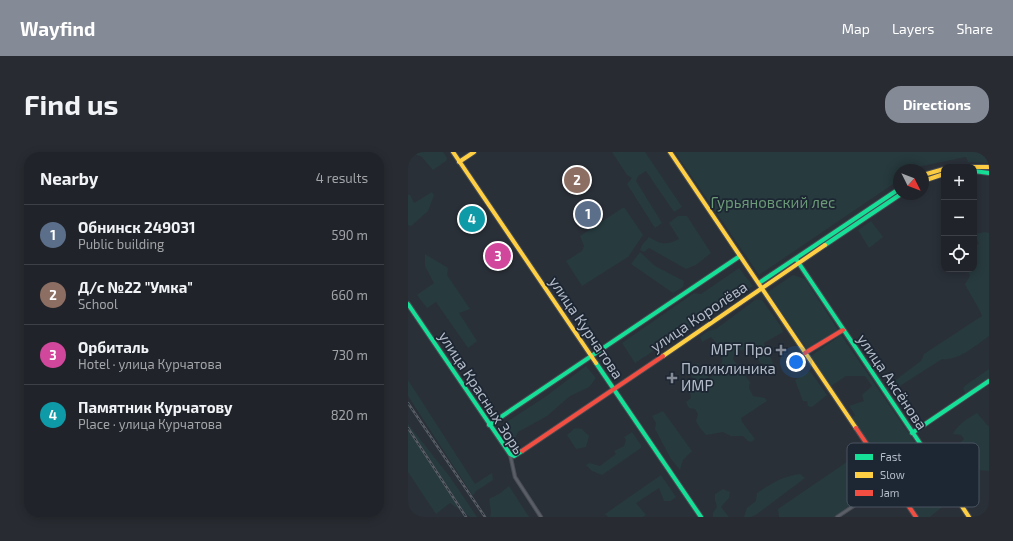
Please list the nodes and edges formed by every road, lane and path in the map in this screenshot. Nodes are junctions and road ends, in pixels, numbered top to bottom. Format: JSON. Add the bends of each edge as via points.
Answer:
{"nodes":[{"id":1,"x":453,"y":152,"type":"edge"},
{"id":2,"x":474,"y":152,"type":"edge"},
{"id":3,"x":670,"y":152,"type":"edge"},
{"id":4,"x":459,"y":162,"type":"junction"},
{"id":5,"x":977,"y":168,"type":"edge"},
{"id":6,"x":989,"y":168,"type":"edge"},
{"id":7,"x":941,"y":170,"type":"edge"},
{"id":8,"x":977,"y":171,"type":"edge"},
{"id":9,"x":929,"y":173,"type":"edge"},
{"id":10,"x":989,"y":173,"type":"edge"},
{"id":11,"x":941,"y":175,"type":"edge"},
{"id":12,"x":929,"y":179,"type":"edge"},
{"id":13,"x":893,"y":193,"type":"edge"},
{"id":14,"x":893,"y":199,"type":"edge"},
{"id":15,"x":740,"y":256,"type":"junction"},
{"id":16,"x":796,"y":259,"type":"junction"},
{"id":17,"x":799,"y":264,"type":"junction"},
{"id":18,"x":759,"y":283,"type":"junction"},
{"id":19,"x":762,"y":288,"type":"junction"},
{"id":20,"x":408,"y":304,"type":"edge"},
{"id":21,"x":843,"y":330,"type":"junction"},
{"id":22,"x":805,"y":353,"type":"junction"},
{"id":23,"x":591,"y":357,"type":"junction"},
{"id":24,"x":989,"y":381,"type":"edge"},
{"id":25,"x":614,"y":389,"type":"junction"},
{"id":26,"x":489,"y":425,"type":"junction"},
{"id":27,"x":912,"y":433,"type":"junction"},
{"id":28,"x":865,"y":443,"type":"edge"},
{"id":29,"x":919,"y":443,"type":"edge"},
{"id":30,"x":510,"y":454,"type":"junction"},
{"id":31,"x":852,"y":507,"type":"edge"},
{"id":32,"x":909,"y":507,"type":"edge"},
{"id":33,"x":962,"y":507,"type":"edge"},
{"id":34,"x":541,"y":517,"type":"edge"},
{"id":35,"x":701,"y":517,"type":"edge"},
{"id":36,"x":837,"y":517,"type":"edge"},
{"id":37,"x":916,"y":517,"type":"edge"},
{"id":38,"x":969,"y":517,"type":"edge"}],
"edges":[{"from":1,"to":4,"type":"main road","name":"улица Курчатова"},
{"from":2,"to":4,"type":"main road"},
{"from":3,"to":15,"type":"main road"},
{"from":4,"to":23,"type":"main road","name":"улица Курчатова"},
{"from":5,"to":6,"type":"main road"},
{"from":7,"to":9,"type":"main road"},
{"from":8,"to":10,"type":"main road"},
{"from":11,"to":12,"type":"main road"},
{"from":13,"to":16,"type":"main road","name":"улица Королёва"},
{"from":14,"to":17,"type":"main road","name":"улица Королёва"},
{"from":15,"to":18,"type":"main road"},
{"from":15,"to":23,"type":"main road","name":"улица Королёва"},
{"from":16,"to":17,"type":"main road","name":"улица Аксёнова"},
{"from":16,"to":18,"type":"main road","name":"улица Королёва"},
{"from":17,"to":19,"type":"main road","name":"улица Королёва"},
{"from":17,"to":21,"type":"main road","name":"улица Аксёнова"},
{"from":18,"to":19,"type":"main road"},
{"from":19,"to":22,"type":"main road"},
{"from":19,"to":25,"type":"main road","name":"улица Королёва"},
{"from":20,"to":26,"type":"main road","name":"улица Красных Зорь"},
{"from":21,"to":22,"type":"main road"},
{"from":21,"to":27,"type":"main road","name":"улица Аксёнова"},
{"from":22,"to":28,"type":"main road"},
{"from":23,"to":25,"type":"main road","name":"улица Курчатова"},
{"from":23,"to":26,"type":"main road","name":"улица Королёва"},
{"from":24,"to":27,"type":"main road"},
{"from":25,"to":30,"type":"main road","name":"улица Королёва","via":[[519,454]]},
{"from":25,"to":35,"type":"main road","name":"улица Курчатова"},
{"from":26,"to":30,"type":"main road","name":"улица Красных Зорь"},
{"from":27,"to":29,"type":"main road","name":"улица Аксёнова"},
{"from":30,"to":34,"type":"street","name":"улица Красных Зорь","via":[[515,477]]},
{"from":31,"to":36,"type":"street"},
{"from":32,"to":37,"type":"main road"},
{"from":33,"to":38,"type":"main road","name":"улица Аксёнова"}]}
